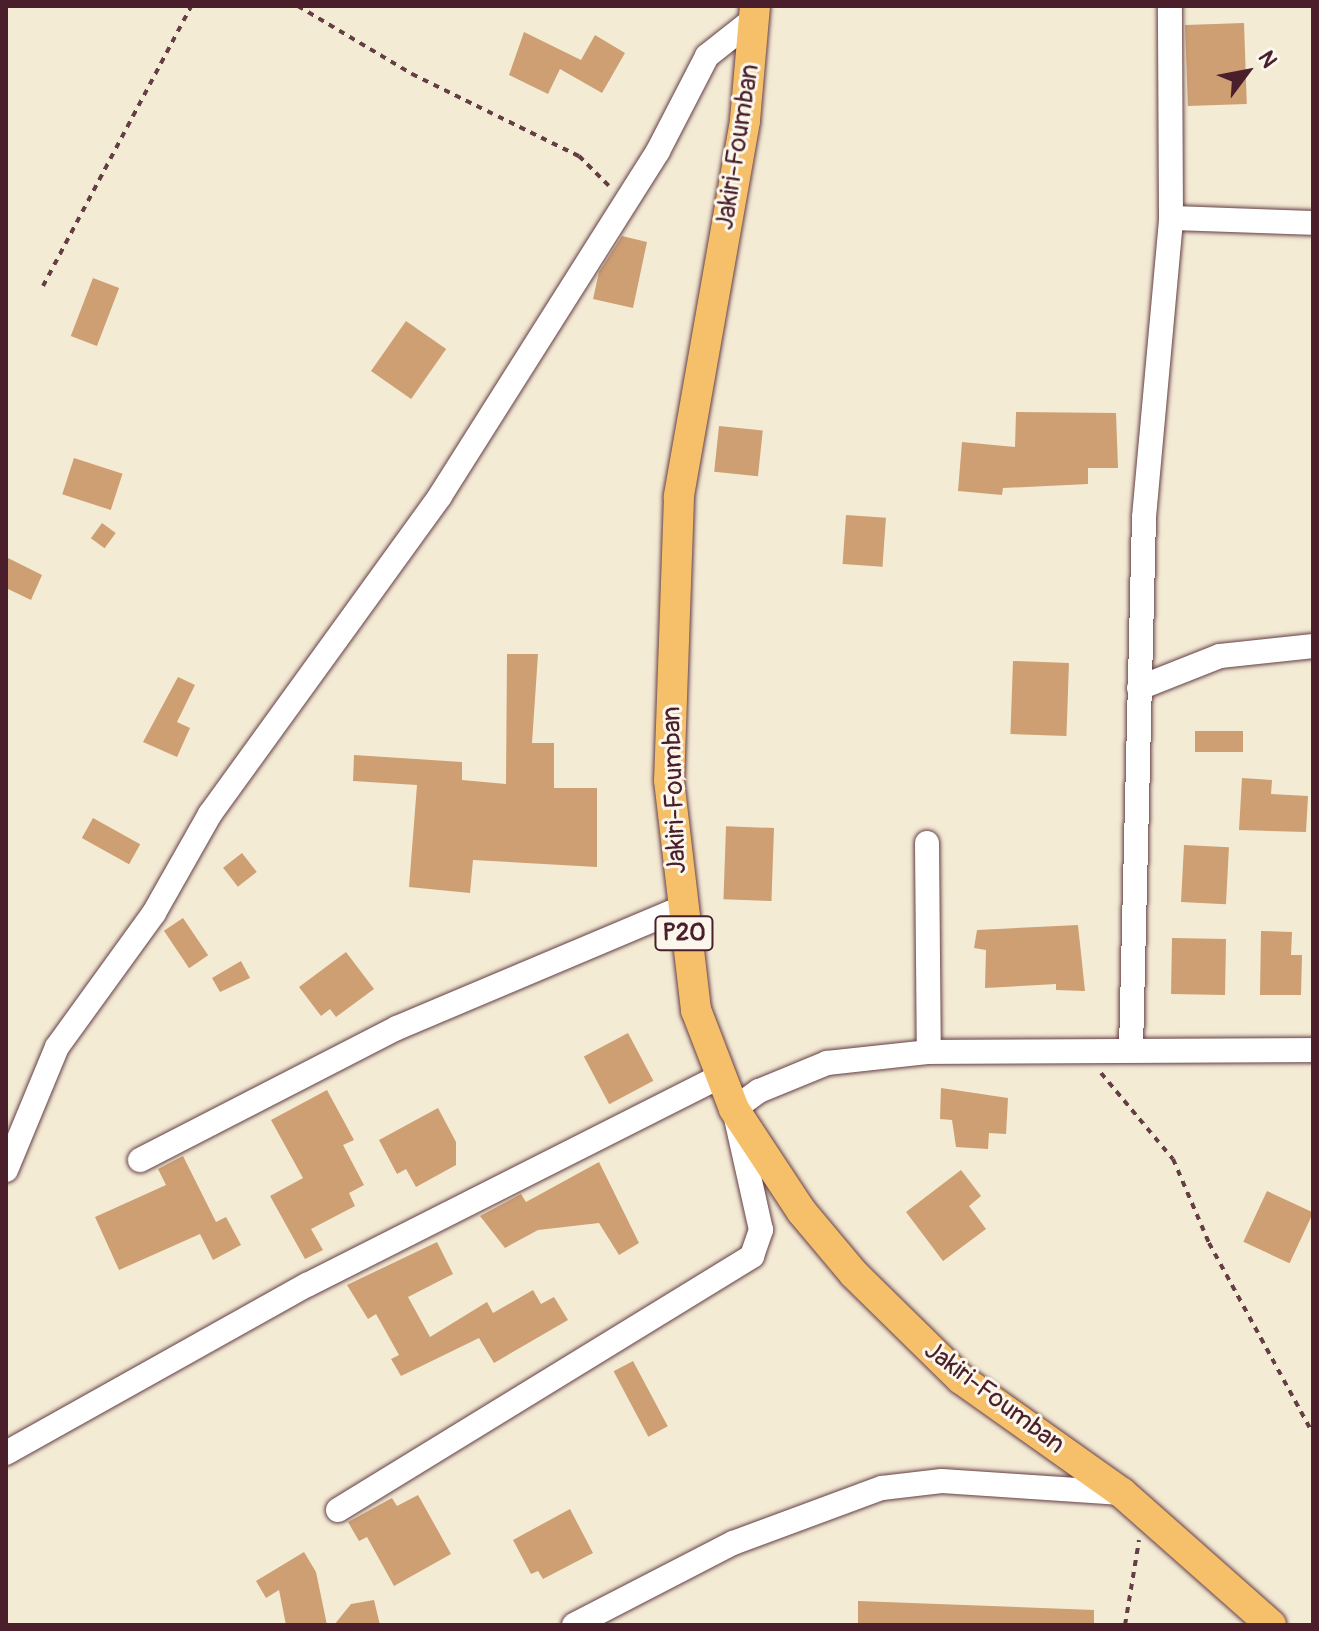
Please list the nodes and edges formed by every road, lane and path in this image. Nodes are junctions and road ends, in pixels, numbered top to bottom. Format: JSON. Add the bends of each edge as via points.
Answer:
{"nodes":[{"id":1,"x":191,"y":6,"type":"edge"},
{"id":2,"x":298,"y":6,"type":"edge"},
{"id":3,"x":1170,"y":6,"type":"edge"},
{"id":4,"x":755,"y":12,"type":"edge"},
{"id":5,"x":621,"y":199,"type":"junction"},
{"id":6,"x":1171,"y":218,"type":"junction"},
{"id":7,"x":1313,"y":223,"type":"edge"},
{"id":8,"x":43,"y":286,"type":"dead end"},
{"id":9,"x":1313,"y":646,"type":"edge"},
{"id":10,"x":1139,"y":688,"type":"junction"},
{"id":11,"x":927,"y":843,"type":"dead end"},
{"id":12,"x":681,"y":908,"type":"junction"},
{"id":13,"x":1131,"y":1049,"type":"junction"},
{"id":14,"x":1084,"y":1050,"type":"junction"},
{"id":15,"x":1313,"y":1050,"type":"edge"},
{"id":16,"x":929,"y":1052,"type":"junction"},
{"id":17,"x":719,"y":1077,"type":"junction"},
{"id":18,"x":734,"y":1109,"type":"junction"},
{"id":19,"x":140,"y":1160,"type":"dead end"},
{"id":20,"x":6,"y":1170,"type":"edge"},
{"id":21,"x":1313,"y":1434,"type":"edge"},
{"id":22,"x":6,"y":1453,"type":"edge"},
{"id":23,"x":1122,"y":1493,"type":"junction"},
{"id":24,"x":338,"y":1510,"type":"dead end"},
{"id":25,"x":1149,"y":1515,"type":"junction"},
{"id":26,"x":574,"y":1625,"type":"edge"},
{"id":27,"x":1125,"y":1625,"type":"edge"},
{"id":28,"x":1271,"y":1625,"type":"edge"}],
"edges":[{"from":1,"to":8,"type":"path"},
{"from":2,"to":5,"type":"path","via":[[412,74],[579,156]]},
{"from":3,"to":6,"type":"street"},
{"from":4,"to":5,"type":"street","via":[[707,56],[658,151]]},
{"from":4,"to":12,"type":"main road","name":"Jakiri-Foumban","number":"P20","via":[[745,121],[679,497],[669,780]]},
{"from":5,"to":20,"type":"street","via":[[440,496],[210,814],[154,913],[57,1047]]},
{"from":6,"to":7,"type":"street"},
{"from":6,"to":10,"type":"street","via":[[1144,517]]},
{"from":9,"to":10,"type":"street","via":[[1220,656]]},
{"from":10,"to":13,"type":"street"},
{"from":11,"to":16,"type":"street"},
{"from":12,"to":17,"type":"main road","name":"Jakiri-Foumban","number":"P20","via":[[696,1010]]},
{"from":12,"to":19,"type":"street","via":[[397,1028]]},
{"from":13,"to":14,"type":"street"},
{"from":13,"to":15,"type":"street"},
{"from":14,"to":16,"type":"street"},
{"from":14,"to":21,"type":"path","via":[[1173,1159],[1209,1243]]},
{"from":16,"to":18,"type":"street","via":[[827,1063]]},
{"from":17,"to":18,"type":"main road","name":"Jakiri-Foumban","number":"P20"},
{"from":17,"to":22,"type":"street","via":[[307,1285]]},
{"from":18,"to":23,"type":"main road","name":"Jakiri-Foumban","number":"P20","via":[[802,1212],[912,1335],[961,1379]]},
{"from":18,"to":24,"type":"street","via":[[761,1230],[752,1256]]},
{"from":23,"to":25,"type":"main road","name":"Jakiri-Foumban","number":"P20"},
{"from":23,"to":26,"type":"street","via":[[942,1481],[882,1488],[733,1543]]},
{"from":25,"to":27,"type":"path","via":[[1136,1549]]},
{"from":25,"to":28,"type":"main road","name":"Jakiri-Foumban","number":"P20"}]}
